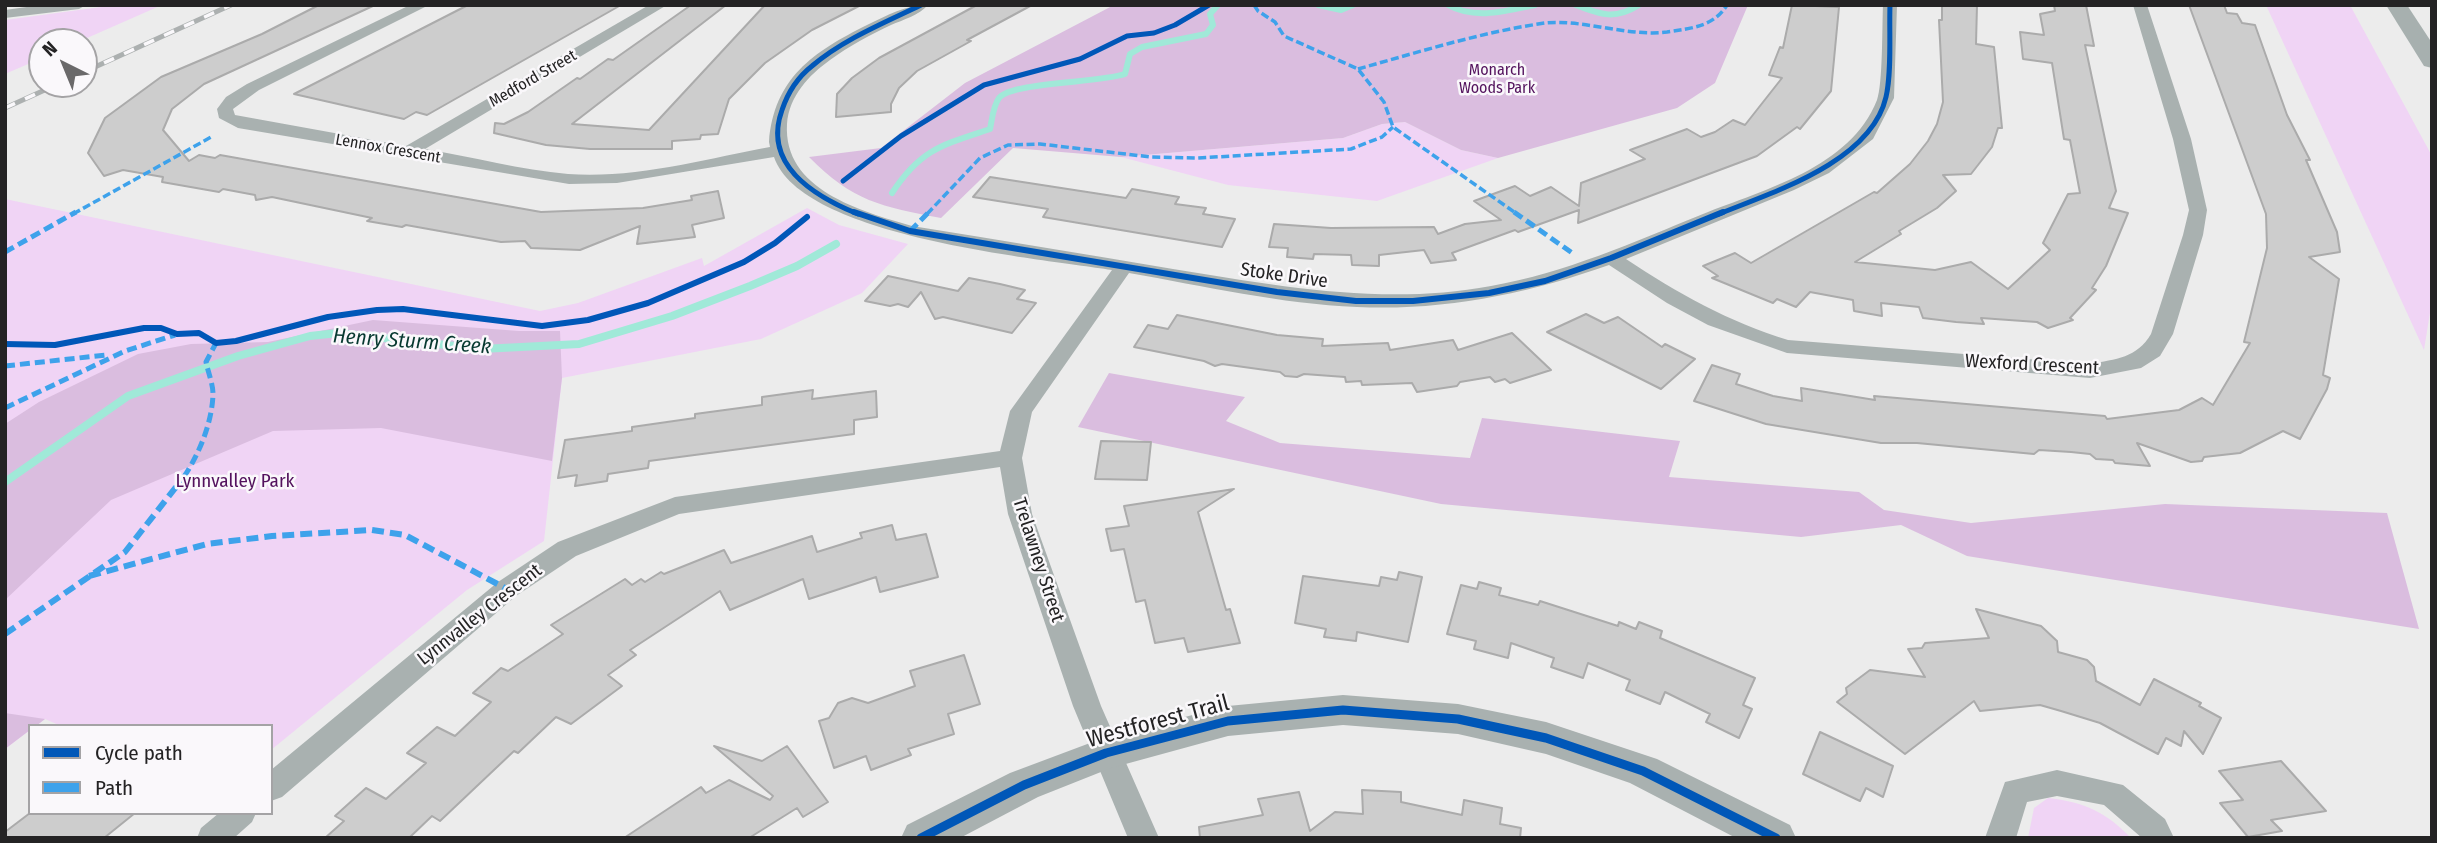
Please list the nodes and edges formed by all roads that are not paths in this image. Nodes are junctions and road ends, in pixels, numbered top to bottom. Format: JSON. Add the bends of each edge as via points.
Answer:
{"nodes":[{"id":1,"x":79,"y":5,"type":"edge"},
{"id":2,"x":422,"y":5,"type":"edge"},
{"id":3,"x":660,"y":5,"type":"edge"},
{"id":4,"x":921,"y":5,"type":"edge"},
{"id":5,"x":1890,"y":5,"type":"edge"},
{"id":6,"x":2140,"y":5,"type":"edge"},
{"id":7,"x":2396,"y":5,"type":"edge"},
{"id":8,"x":5,"y":14,"type":"edge"},
{"id":9,"x":2432,"y":61,"type":"edge"},
{"id":10,"x":779,"y":151,"type":"junction"},
{"id":11,"x":407,"y":153,"type":"junction"},
{"id":12,"x":1611,"y":258,"type":"junction"},
{"id":13,"x":1124,"y":267,"type":"junction"},
{"id":14,"x":1010,"y":458,"type":"junction"},
{"id":15,"x":1106,"y":753,"type":"junction"},
{"id":16,"x":273,"y":786,"type":"edge"},
{"id":17,"x":239,"y":815,"type":"edge"},
{"id":18,"x":212,"y":838,"type":"edge"},
{"id":19,"x":921,"y":838,"type":"edge"},
{"id":20,"x":1144,"y":838,"type":"edge"},
{"id":21,"x":1776,"y":838,"type":"edge"},
{"id":22,"x":2000,"y":838,"type":"edge"},
{"id":23,"x":2159,"y":838,"type":"edge"}],
"edges":[{"from":1,"to":8,"type":"street"},
{"from":2,"to":11,"type":"street","name":"Lennox Crescent","via":[[253,87],[225,109],[227,118],[238,123]]},
{"from":3,"to":11,"type":"street","name":"Medford Street"},
{"from":4,"to":10,"type":"street","via":[[833,51],[803,75],[784,101],[777,127]]},
{"from":5,"to":12,"type":"street","name":"Stoke Drive","via":[[1886,98],[1867,135],[1823,169],[1788,186]]},
{"from":6,"to":12,"type":"street","name":"Wexford Crescent","via":[[2185,150],[2198,210],[2162,334],[2152,351],[2133,363],[2090,371],[1787,345],[1697,314]]},
{"from":7,"to":9,"type":"main road"},
{"from":10,"to":11,"type":"street","name":"Lennox Crescent","via":[[617,178],[569,178]]},
{"from":10,"to":13,"type":"street","name":"Stoke Drive","via":[[804,185],[867,219],[910,231]]},
{"from":12,"to":13,"type":"street","name":"Stoke Drive","via":[[1534,284],[1413,301],[1290,294]]},
{"from":13,"to":14,"type":"street","name":"Trelawney Street","via":[[1021,411]]},
{"from":14,"to":15,"type":"street","name":"Trelawney Street","via":[[1020,514]]},
{"from":14,"to":16,"type":"street","name":"Lynnvalley Crescent","via":[[675,506],[566,549],[507,589]]},
{"from":15,"to":19,"type":"street","name":"Westforest Trail","via":[[1024,785]]},
{"from":15,"to":20,"type":"street","name":"Trelawney Street"},
{"from":15,"to":21,"type":"street","name":"Westforest Trail","via":[[1228,721],[1305,713],[1343,710],[1458,719],[1546,738],[1643,771]]},
{"from":17,"to":18,"type":"street"},
{"from":22,"to":23,"type":"street","via":[[2016,791],[2057,783],[2112,794]]}]}
